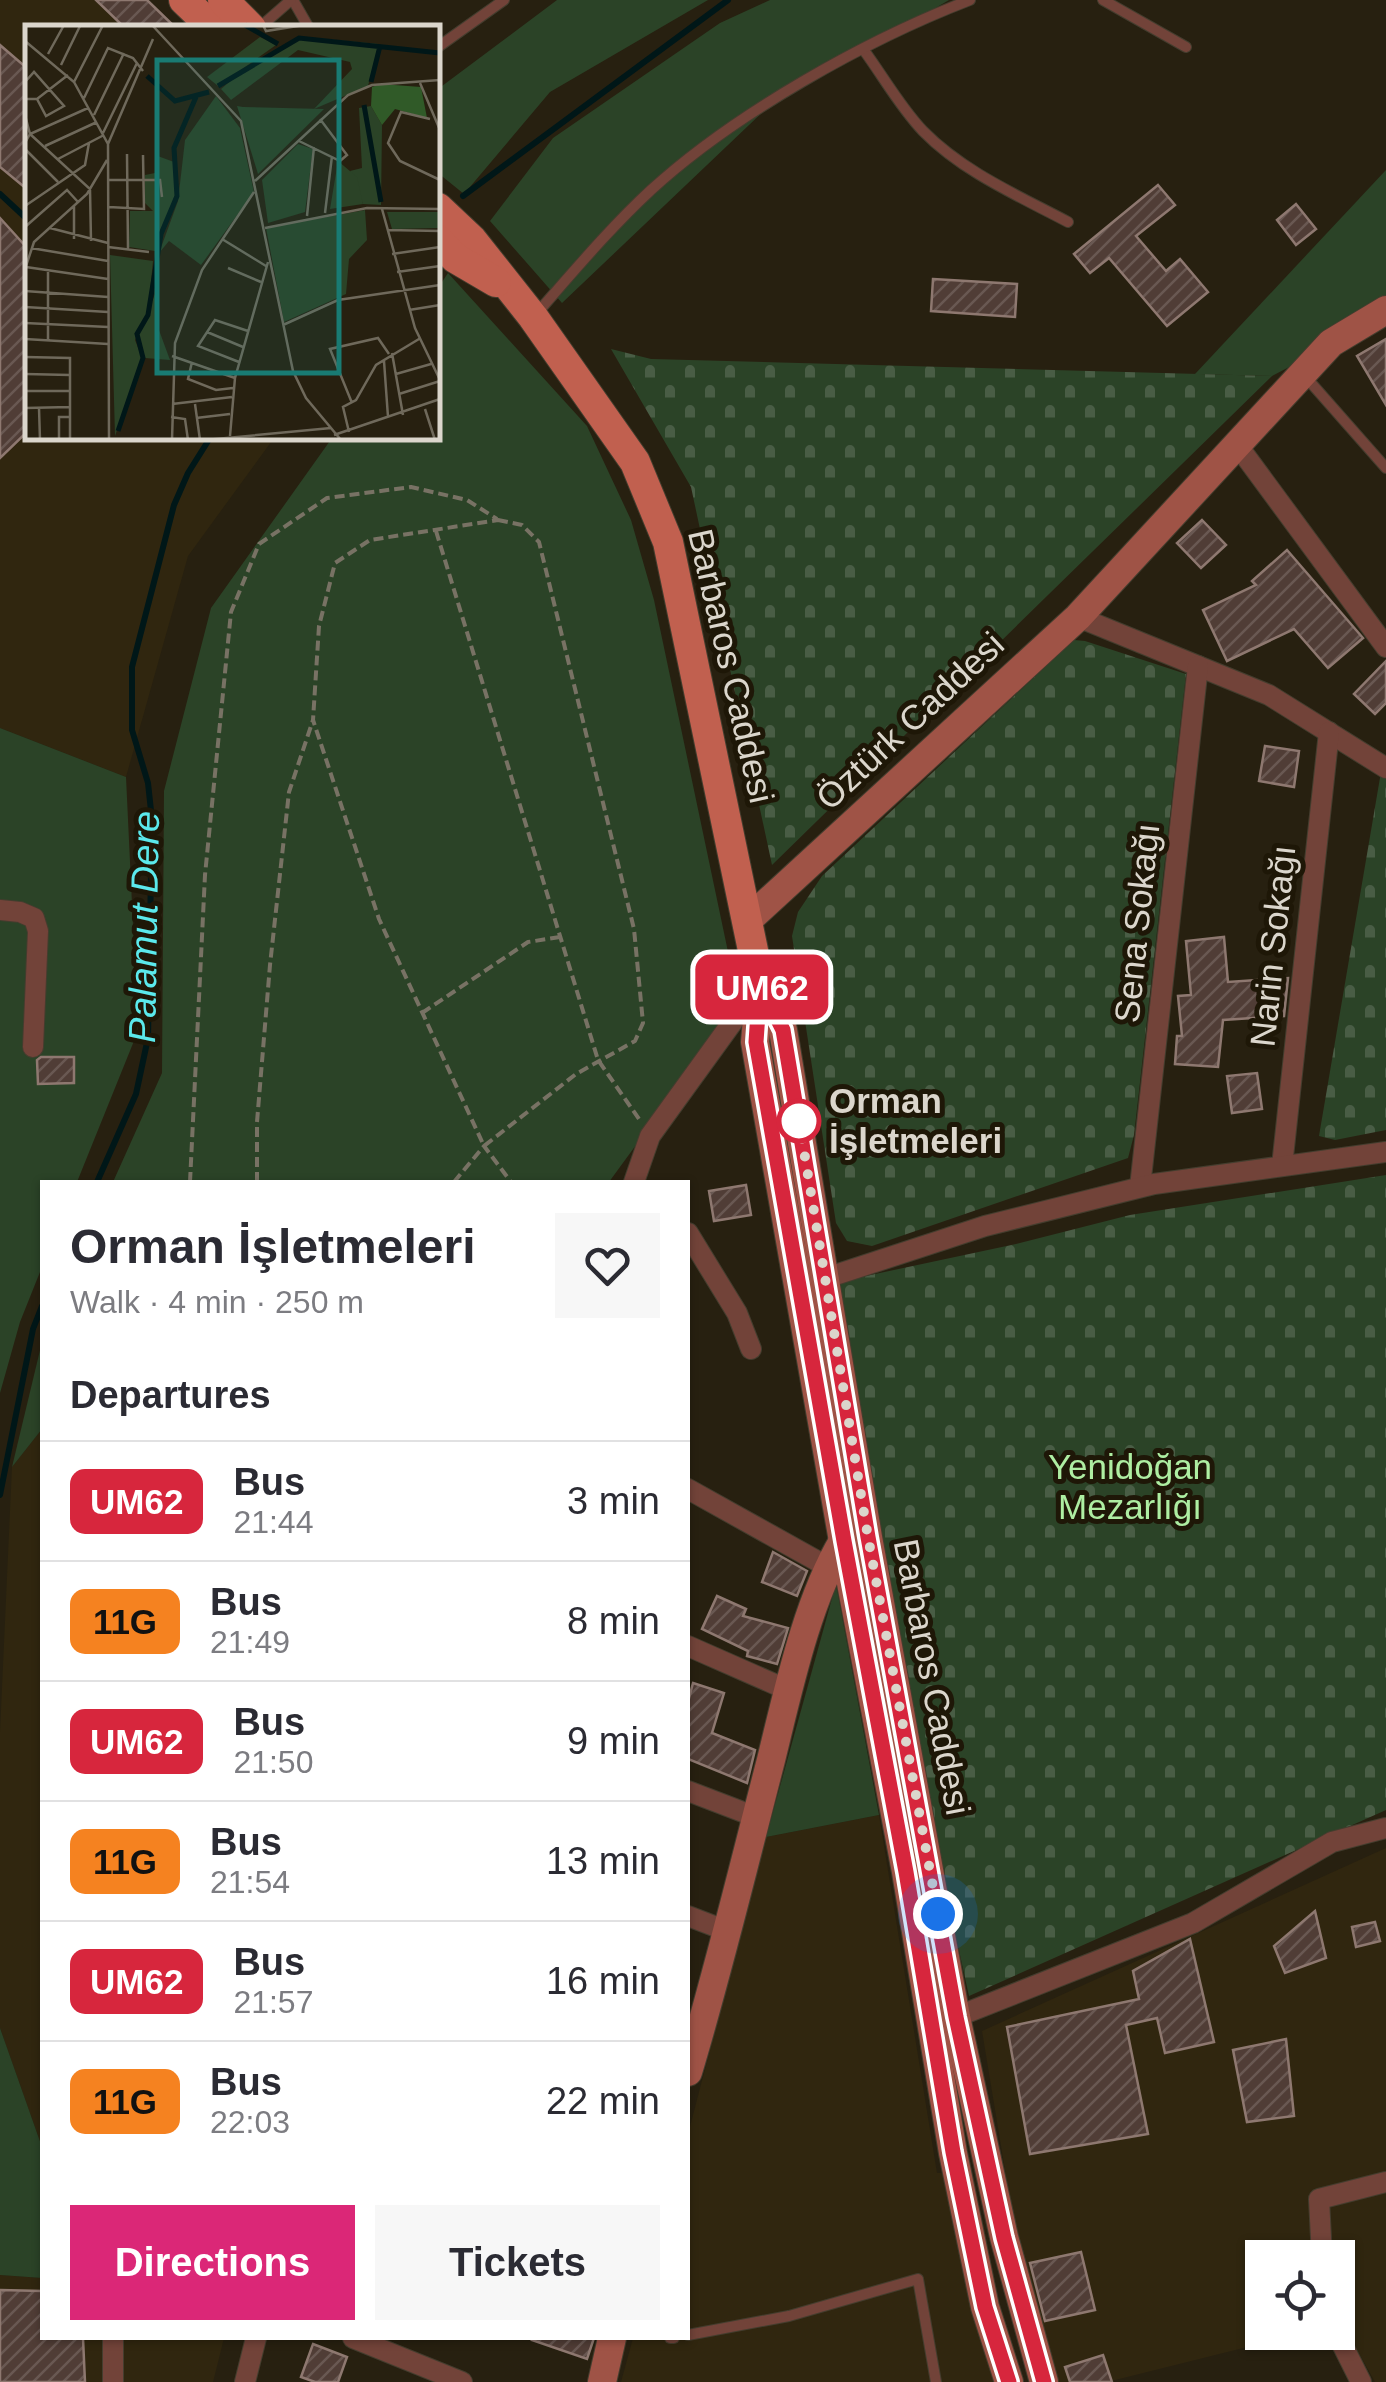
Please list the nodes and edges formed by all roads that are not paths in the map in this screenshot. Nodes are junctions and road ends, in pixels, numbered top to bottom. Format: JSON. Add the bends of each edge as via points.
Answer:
{"nodes":[{"id":1,"x":184,"y":0,"type":"edge"},
{"id":2,"x":223,"y":0,"type":"edge"},
{"id":3,"x":292,"y":0,"type":"edge"},
{"id":4,"x":504,"y":0,"type":"edge"},
{"id":5,"x":970,"y":0,"type":"edge"},
{"id":6,"x":1104,"y":0,"type":"edge"},
{"id":7,"x":210,"y":25,"type":"edge"},
{"id":8,"x":252,"y":25,"type":"edge"},
{"id":9,"x":259,"y":25,"type":"edge"},
{"id":10,"x":307,"y":25,"type":"edge"},
{"id":11,"x":440,"y":46,"type":"edge"},
{"id":12,"x":1186,"y":47,"type":"dead end"},
{"id":13,"x":863,"y":49,"type":"junction"},
{"id":14,"x":440,"y":210,"type":"edge"},
{"id":15,"x":1068,"y":222,"type":"dead end"},
{"id":16,"x":440,"y":242,"type":"edge"},
{"id":17,"x":507,"y":288,"type":"junction"},
{"id":18,"x":1386,"y":310,"type":"edge"},
{"id":19,"x":533,"y":317,"type":"junction"},
{"id":20,"x":1303,"y":374,"type":"junction"},
{"id":21,"x":1238,"y":446,"type":"junction"},
{"id":22,"x":1386,"y":468,"type":"edge"},
{"id":23,"x":1078,"y":617,"type":"junction"},
{"id":24,"x":1386,"y":647,"type":"edge"},
{"id":25,"x":1198,"y":666,"type":"junction"},
{"id":26,"x":1329,"y":732,"type":"junction"},
{"id":27,"x":1386,"y":768,"type":"edge"},
{"id":28,"x":0,"y":910,"type":"edge"},
{"id":29,"x":748,"y":920,"type":"junction"},
{"id":30,"x":760,"y":984,"type":"junction"},
{"id":31,"x":34,"y":1046,"type":"dead end"},
{"id":32,"x":1386,"y":1152,"type":"edge"},
{"id":33,"x":1282,"y":1166,"type":"junction"},
{"id":34,"x":636,"y":1180,"type":"edge"},
{"id":35,"x":1140,"y":1187,"type":"junction"},
{"id":36,"x":690,"y":1236,"type":"edge"},
{"id":37,"x":812,"y":1277,"type":"junction"},
{"id":38,"x":752,"y":1349,"type":"dead end"},
{"id":39,"x":690,"y":1489,"type":"edge"},
{"id":40,"x":856,"y":1539,"type":"junction"},
{"id":41,"x":828,"y":1566,"type":"junction"},
{"id":42,"x":690,"y":1647,"type":"edge"},
{"id":43,"x":788,"y":1690,"type":"junction"},
{"id":44,"x":690,"y":1792,"type":"edge"},
{"id":45,"x":756,"y":1817,"type":"junction"},
{"id":46,"x":1386,"y":1828,"type":"edge"},
{"id":47,"x":690,"y":1917,"type":"edge"},
{"id":48,"x":728,"y":1931,"type":"junction"},
{"id":49,"x":956,"y":2017,"type":"junction"},
{"id":50,"x":690,"y":2062,"type":"edge"},
{"id":51,"x":1386,"y":2182,"type":"edge"},
{"id":52,"x":1321,"y":2240,"type":"edge"},
{"id":53,"x":690,"y":2335,"type":"edge"},
{"id":54,"x":114,"y":2340,"type":"edge"},
{"id":55,"x":256,"y":2340,"type":"edge"},
{"id":56,"x":358,"y":2340,"type":"edge"},
{"id":57,"x":612,"y":2340,"type":"edge"},
{"id":58,"x":1345,"y":2350,"type":"edge"},
{"id":59,"x":436,"y":2378,"type":"edge"},
{"id":60,"x":113,"y":2382,"type":"edge"},
{"id":61,"x":245,"y":2382,"type":"edge"},
{"id":62,"x":462,"y":2382,"type":"edge"},
{"id":63,"x":602,"y":2382,"type":"edge"},
{"id":64,"x":936,"y":2382,"type":"edge"},
{"id":65,"x":1009,"y":2382,"type":"edge"},
{"id":66,"x":1044,"y":2382,"type":"edge"},
{"id":67,"x":1361,"y":2382,"type":"edge"}],
"edges":[{"from":1,"to":7,"type":"main road"},
{"from":2,"to":8,"type":"main road"},
{"from":3,"to":9,"type":"lane"},
{"from":3,"to":10,"type":"lane"},
{"from":4,"to":11,"type":"lane"},
{"from":5,"to":13,"type":"lane"},
{"from":6,"to":12,"type":"lane"},
{"from":13,"to":15,"type":"lane","via":[[938,144]]},
{"from":13,"to":19,"type":"lane","via":[[683,162]]},
{"from":14,"to":17,"type":"main road","name":"Barbaros Caddesi"},
{"from":16,"to":17,"type":"main road","name":"Barbaros Caddesi"},
{"from":17,"to":19,"type":"main road","name":"Barbaros Caddesi"},
{"from":18,"to":20,"type":"main road","name":"Öztürk Caddesi","via":[[1331,343]]},
{"from":19,"to":29,"type":"main road","name":"Barbaros Caddesi","via":[[636,462],[668,542]]},
{"from":20,"to":21,"type":"main road","name":"Öztürk Caddesi"},
{"from":20,"to":22,"type":"lane"},
{"from":21,"to":23,"type":"main road","name":"Öztürk Caddesi"},
{"from":21,"to":24,"type":"street"},
{"from":23,"to":25,"type":"street"},
{"from":23,"to":29,"type":"main road","name":"Öztürk Caddesi"},
{"from":25,"to":26,"type":"street","via":[[1268,695]]},
{"from":25,"to":35,"type":"street","name":"Sena Sokağı"},
{"from":26,"to":27,"type":"street"},
{"from":26,"to":33,"type":"street","name":"Narin Sokağı"},
{"from":28,"to":31,"type":"street","via":[[34,918],[38,931]]},
{"from":29,"to":30,"type":"main road","name":"Barbaros Caddesi"},
{"from":30,"to":34,"type":"street","via":[[650,1136]]},
{"from":30,"to":37,"type":"main road","name":"Barbaros Caddesi","via":[[783,1030]]},
{"from":32,"to":33,"type":"street"},
{"from":33,"to":35,"type":"street"},
{"from":35,"to":37,"type":"street"},
{"from":36,"to":38,"type":"street"},
{"from":37,"to":40,"type":"main road","name":"Barbaros Caddesi"},
{"from":39,"to":41,"type":"street"},
{"from":40,"to":41,"type":"main road"},
{"from":40,"to":49,"type":"main road","name":"Barbaros Caddesi"},
{"from":40,"to":65,"type":"main road","name":"Barbaros Caddesi","via":[[953,2152],[985,2307]]},
{"from":41,"to":43,"type":"main road"},
{"from":42,"to":43,"type":"street"},
{"from":43,"to":45,"type":"main road"},
{"from":44,"to":45,"type":"street"},
{"from":45,"to":48,"type":"main road"},
{"from":46,"to":49,"type":"street","via":[[1332,1842],[1193,1922]]},
{"from":47,"to":48,"type":"street"},
{"from":48,"to":50,"type":"main road"},
{"from":49,"to":66,"type":"main road","name":"Barbaros Caddesi","via":[[1004,2238]]},
{"from":51,"to":52,"type":"street","via":[[1318,2198]]},
{"from":53,"to":64,"type":"lane","via":[[788,2316],[918,2278]]},
{"from":54,"to":60,"type":"street"},
{"from":55,"to":61,"type":"street"},
{"from":56,"to":59,"type":"street"},
{"from":57,"to":63,"type":"main road"},
{"from":58,"to":67,"type":"street"},
{"from":59,"to":62,"type":"street"}]}
